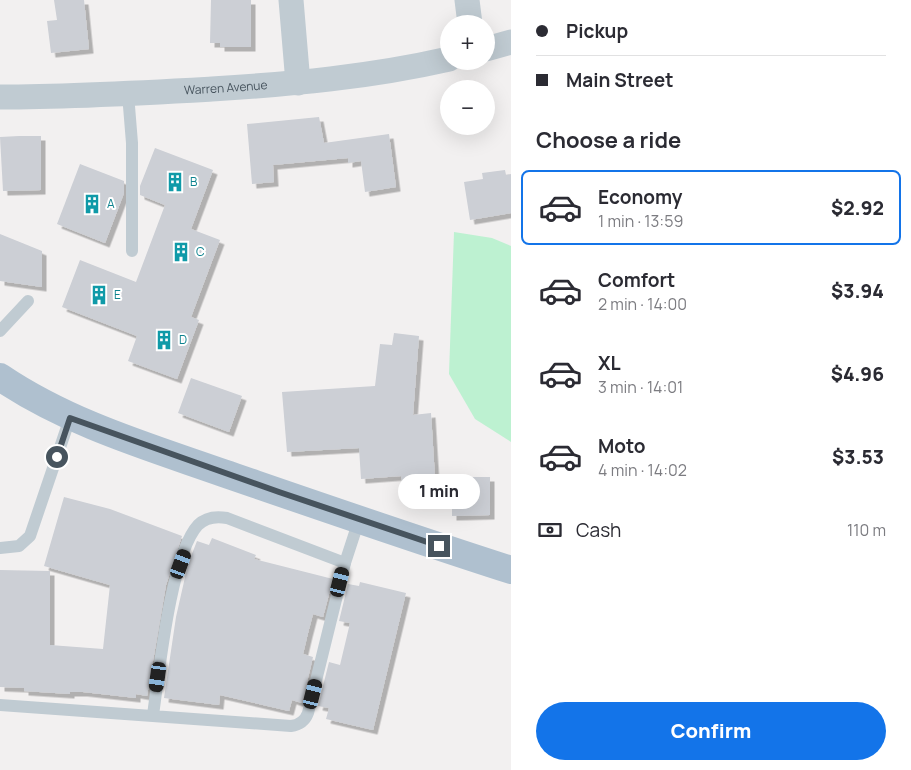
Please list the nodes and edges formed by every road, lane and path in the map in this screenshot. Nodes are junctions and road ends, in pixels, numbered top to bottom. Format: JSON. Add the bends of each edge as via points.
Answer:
{"nodes":[{"id":1,"x":291,"y":0,"type":"edge"},
{"id":2,"x":467,"y":0,"type":"edge"},
{"id":3,"x":469,"y":15,"type":"edge"},
{"id":4,"x":511,"y":42,"type":"edge"},
{"id":5,"x":495,"y":46,"type":"edge"},
{"id":6,"x":440,"y":61,"type":"edge"},
{"id":7,"x":298,"y":83,"type":"junction"},
{"id":8,"x":128,"y":94,"type":"junction"},
{"id":9,"x":0,"y":97,"type":"edge"},
{"id":10,"x":132,"y":251,"type":"dead end"},
{"id":11,"x":28,"y":301,"type":"dead end"},
{"id":12,"x":0,"y":331,"type":"edge"},
{"id":13,"x":0,"y":378,"type":"edge"},
{"id":14,"x":70,"y":418,"type":"junction"},
{"id":15,"x":359,"y":520,"type":"junction"},
{"id":16,"x":0,"y":548,"type":"edge"},
{"id":17,"x":345,"y":563,"type":"junction"},
{"id":18,"x":511,"y":570,"type":"edge"},
{"id":19,"x":0,"y":705,"type":"edge"},
{"id":20,"x":153,"y":715,"type":"junction"}],
"edges":[{"from":1,"to":7,"type":"street"},
{"from":2,"to":3,"type":"street"},
{"from":4,"to":5,"type":"street"},
{"from":6,"to":7,"type":"street","name":"Warren Avenue","via":[[368,75]]},
{"from":7,"to":8,"type":"street","name":"Warren Avenue"},
{"from":8,"to":9,"type":"street","name":"Warren Avenue"},
{"from":8,"to":10,"type":"lane","via":[[132,143]]},
{"from":11,"to":12,"type":"lane"},
{"from":13,"to":14,"type":"main road"},
{"from":14,"to":15,"type":"main road"},
{"from":14,"to":16,"type":"lane","via":[[30,536],[19,546]]},
{"from":15,"to":17,"type":"lane"},
{"from":15,"to":18,"type":"main road"},
{"from":17,"to":20,"type":"lane","via":[[308,713],[302,722],[291,726]]},
{"from":17,"to":20,"type":"lane","via":[[227,518],[203,521],[188,545],[173,592]]},
{"from":19,"to":20,"type":"lane"}]}
